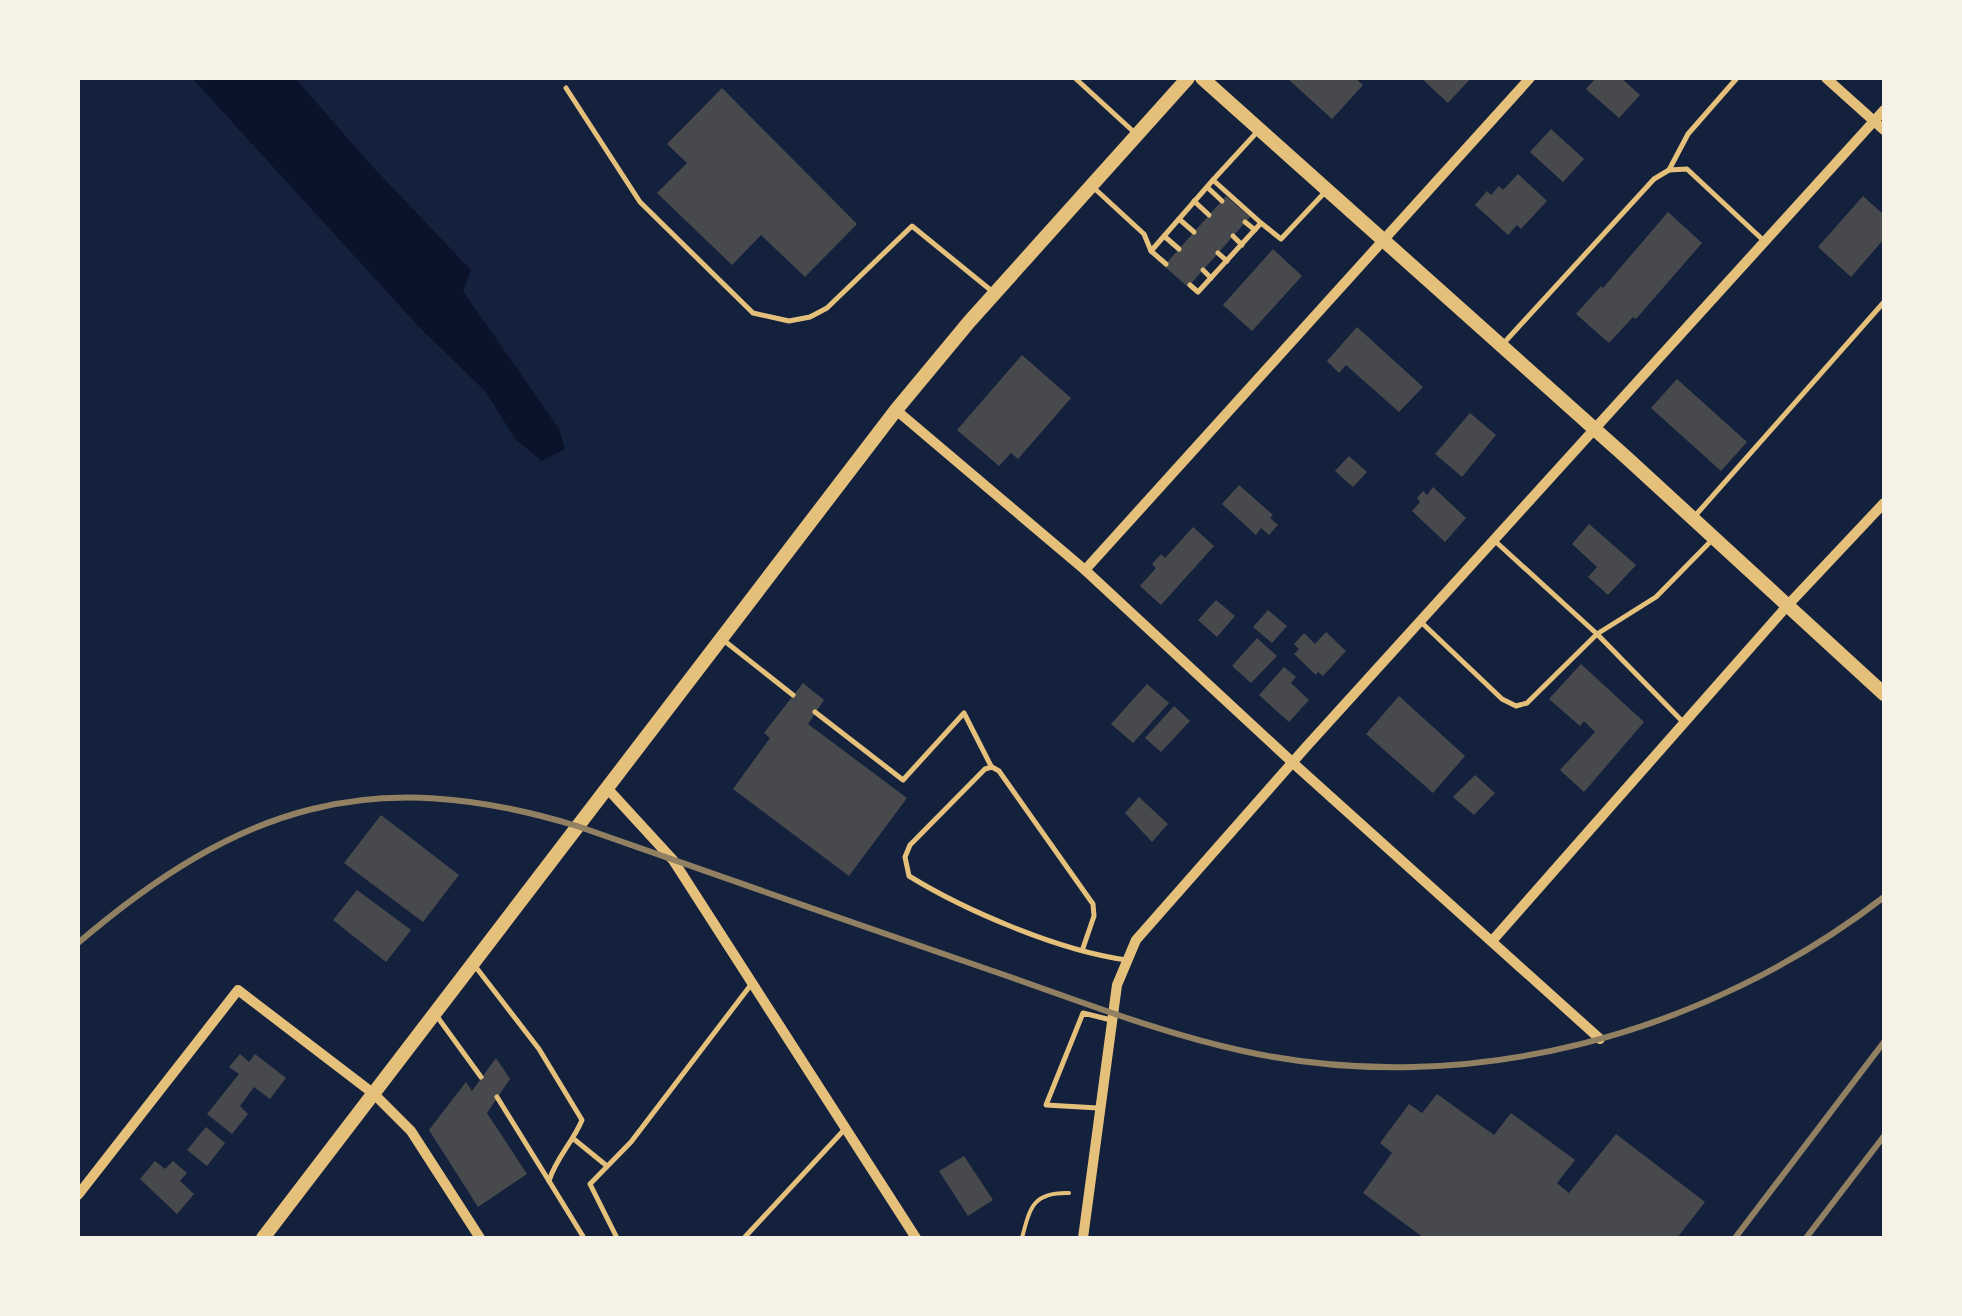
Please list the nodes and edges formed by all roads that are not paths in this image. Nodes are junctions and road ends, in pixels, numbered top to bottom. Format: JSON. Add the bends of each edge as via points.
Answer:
{"nodes":[{"id":1,"x":1075,"y":78,"type":"edge"},
{"id":2,"x":1188,"y":78,"type":"edge"},
{"id":3,"x":1202,"y":78,"type":"edge"},
{"id":4,"x":1530,"y":78,"type":"edge"},
{"id":5,"x":1738,"y":78,"type":"edge"},
{"id":6,"x":1826,"y":78,"type":"edge"},
{"id":7,"x":566,"y":88,"type":"dead end"},
{"id":8,"x":1884,"y":110,"type":"edge"},
{"id":9,"x":1874,"y":121,"type":"junction"},
{"id":10,"x":1259,"y":129,"type":"junction"},
{"id":11,"x":1884,"y":130,"type":"edge"},
{"id":12,"x":1138,"y":136,"type":"junction"},
{"id":13,"x":1669,"y":170,"type":"junction"},
{"id":14,"x":1213,"y":180,"type":"junction"},
{"id":15,"x":1091,"y":186,"type":"junction"},
{"id":16,"x":1206,"y":187,"type":"junction"},
{"id":17,"x":1326,"y":190,"type":"junction"},
{"id":18,"x":1222,"y":201,"type":"dead end"},
{"id":19,"x":1194,"y":202,"type":"junction"},
{"id":20,"x":1209,"y":215,"type":"dead end"},
{"id":21,"x":1180,"y":218,"type":"junction"},
{"id":22,"x":1245,"y":222,"type":"dead end"},
{"id":23,"x":1261,"y":223,"type":"junction"},
{"id":24,"x":1254,"y":230,"type":"junction"},
{"id":25,"x":1194,"y":232,"type":"dead end"},
{"id":26,"x":1164,"y":236,"type":"junction"},
{"id":27,"x":1233,"y":236,"type":"dead end"},
{"id":28,"x":1383,"y":240,"type":"junction"},
{"id":29,"x":1765,"y":242,"type":"junction"},
{"id":30,"x":1242,"y":244,"type":"junction"},
{"id":31,"x":1179,"y":249,"type":"dead end"},
{"id":32,"x":1151,"y":251,"type":"junction"},
{"id":33,"x":1218,"y":253,"type":"dead end"},
{"id":34,"x":1227,"y":261,"type":"junction"},
{"id":35,"x":1166,"y":264,"type":"dead end"},
{"id":36,"x":1202,"y":270,"type":"dead end"},
{"id":37,"x":1211,"y":278,"type":"junction"},
{"id":38,"x":1190,"y":285,"type":"dead end"},
{"id":39,"x":995,"y":294,"type":"junction"},
{"id":40,"x":1884,"y":302,"type":"edge"},
{"id":41,"x":1502,"y":346,"type":"junction"},
{"id":42,"x":896,"y":410,"type":"junction"},
{"id":43,"x":1595,"y":431,"type":"junction"},
{"id":44,"x":1884,"y":503,"type":"edge"},
{"id":45,"x":1692,"y":518,"type":"junction"},
{"id":46,"x":1714,"y":538,"type":"junction"},
{"id":47,"x":1496,"y":541,"type":"junction"},
{"id":48,"x":1084,"y":570,"type":"junction"},
{"id":49,"x":1787,"y":606,"type":"junction"},
{"id":50,"x":1421,"y":622,"type":"junction"},
{"id":51,"x":1597,"y":634,"type":"junction"},
{"id":52,"x":720,"y":638,"type":"junction"},
{"id":53,"x":1884,"y":694,"type":"edge"},
{"id":54,"x":793,"y":696,"type":"dead end"},
{"id":55,"x":816,"y":712,"type":"dead end"},
{"id":56,"x":1684,"y":723,"type":"junction"},
{"id":57,"x":1292,"y":762,"type":"junction"},
{"id":58,"x":992,"y":767,"type":"junction"},
{"id":59,"x":606,"y":788,"type":"junction"},
{"id":60,"x":1492,"y":940,"type":"junction"},
{"id":61,"x":1082,"y":951,"type":"junction"},
{"id":62,"x":1127,"y":960,"type":"junction"},
{"id":63,"x":473,"y":964,"type":"junction"},
{"id":64,"x":752,"y":983,"type":"junction"},
{"id":65,"x":435,"y":1014,"type":"junction"},
{"id":66,"x":1113,"y":1021,"type":"junction"},
{"id":67,"x":1600,"y":1039,"type":"dead end"},
{"id":68,"x":482,"y":1078,"type":"dead end"},
{"id":69,"x":374,"y":1094,"type":"junction"},
{"id":70,"x":497,"y":1097,"type":"dead end"},
{"id":71,"x":1101,"y":1108,"type":"junction"},
{"id":72,"x":846,"y":1128,"type":"junction"},
{"id":73,"x":574,"y":1140,"type":"junction"},
{"id":74,"x":607,"y":1166,"type":"junction"},
{"id":75,"x":550,"y":1180,"type":"junction"},
{"id":76,"x":78,"y":1194,"type":"edge"},
{"id":77,"x":263,"y":1238,"type":"edge"},
{"id":78,"x":480,"y":1238,"type":"edge"},
{"id":79,"x":584,"y":1238,"type":"edge"},
{"id":80,"x":617,"y":1238,"type":"edge"},
{"id":81,"x":744,"y":1238,"type":"edge"},
{"id":82,"x":916,"y":1238,"type":"edge"},
{"id":83,"x":1083,"y":1238,"type":"edge"}],
"edges":[{"from":1,"to":12,"type":"lane"},
{"from":2,"to":12,"type":"main road"},
{"from":3,"to":10,"type":"main road"},
{"from":4,"to":28,"type":"street"},
{"from":5,"to":13,"type":"lane","via":[[1688,134]]},
{"from":6,"to":9,"type":"street"},
{"from":7,"to":39,"type":"lane","via":[[640,202],[752,313],[788,321],[827,308],[912,226]]},
{"from":8,"to":9,"type":"street"},
{"from":9,"to":11,"type":"street"},
{"from":9,"to":29,"type":"street"},
{"from":10,"to":14,"type":"lane"},
{"from":10,"to":17,"type":"main road"},
{"from":12,"to":15,"type":"main road"},
{"from":13,"to":29,"type":"lane","via":[[1687,169]]},
{"from":13,"to":41,"type":"lane"},
{"from":14,"to":16,"type":"lane"},
{"from":14,"to":23,"type":"lane"},
{"from":15,"to":32,"type":"lane","via":[[1144,234]]},
{"from":15,"to":39,"type":"main road"},
{"from":16,"to":18,"type":"lane"},
{"from":16,"to":19,"type":"lane"},
{"from":17,"to":23,"type":"lane","via":[[1280,239]]},
{"from":17,"to":28,"type":"main road"},
{"from":19,"to":20,"type":"lane"},
{"from":19,"to":21,"type":"lane"},
{"from":21,"to":25,"type":"lane"},
{"from":21,"to":26,"type":"lane"},
{"from":22,"to":24,"type":"lane"},
{"from":23,"to":24,"type":"lane"},
{"from":24,"to":30,"type":"lane"},
{"from":26,"to":31,"type":"lane"},
{"from":26,"to":32,"type":"lane"},
{"from":27,"to":30,"type":"lane"},
{"from":28,"to":41,"type":"main road"},
{"from":28,"to":48,"type":"street"},
{"from":29,"to":43,"type":"street"},
{"from":30,"to":34,"type":"lane"},
{"from":32,"to":35,"type":"lane"},
{"from":33,"to":34,"type":"lane"},
{"from":34,"to":37,"type":"lane"},
{"from":36,"to":37,"type":"lane"},
{"from":37,"to":38,"type":"lane","via":[[1198,292]]},
{"from":39,"to":42,"type":"main road"},
{"from":40,"to":45,"type":"lane"},
{"from":41,"to":43,"type":"main road"},
{"from":42,"to":48,"type":"street"},
{"from":42,"to":52,"type":"main road"},
{"from":43,"to":45,"type":"main road"},
{"from":43,"to":47,"type":"street"},
{"from":44,"to":49,"type":"street"},
{"from":45,"to":46,"type":"main road"},
{"from":46,"to":49,"type":"main road"},
{"from":46,"to":51,"type":"lane","via":[[1656,596]]},
{"from":47,"to":50,"type":"street"},
{"from":47,"to":51,"type":"lane"},
{"from":48,"to":57,"type":"street"},
{"from":49,"to":53,"type":"main road"},
{"from":49,"to":56,"type":"street"},
{"from":50,"to":51,"type":"lane","via":[[1516,706],[1527,703]]},
{"from":50,"to":57,"type":"street"},
{"from":51,"to":56,"type":"lane"},
{"from":52,"to":54,"type":"lane"},
{"from":52,"to":59,"type":"main road"},
{"from":55,"to":58,"type":"lane","via":[[904,780],[964,713]]},
{"from":56,"to":60,"type":"street"},
{"from":57,"to":60,"type":"street"},
{"from":57,"to":62,"type":"street","via":[[1146,926]]},
{"from":58,"to":61,"type":"lane","via":[[1093,904]]},
{"from":58,"to":61,"type":"lane","via":[[910,845],[905,868],[989,916]]},
{"from":59,"to":63,"type":"main road"},
{"from":59,"to":64,"type":"street","via":[[674,860]]},
{"from":60,"to":67,"type":"street"},
{"from":61,"to":62,"type":"lane"},
{"from":62,"to":66,"type":"street"},
{"from":63,"to":65,"type":"main road"},
{"from":63,"to":73,"type":"lane","via":[[539,1048],[582,1120]]},
{"from":64,"to":72,"type":"street"},
{"from":64,"to":74,"type":"lane"},
{"from":65,"to":68,"type":"lane"},
{"from":65,"to":69,"type":"main road"},
{"from":66,"to":71,"type":"street"},
{"from":66,"to":71,"type":"lane","via":[[1083,1014],[1046,1104]]},
{"from":69,"to":76,"type":"street","via":[[238,990]]},
{"from":69,"to":77,"type":"main road"},
{"from":69,"to":78,"type":"street","via":[[411,1131]]},
{"from":70,"to":75,"type":"lane"},
{"from":71,"to":83,"type":"street"},
{"from":72,"to":81,"type":"lane"},
{"from":72,"to":82,"type":"street"},
{"from":73,"to":74,"type":"lane"},
{"from":73,"to":75,"type":"lane"},
{"from":74,"to":80,"type":"lane","via":[[590,1184]]},
{"from":75,"to":79,"type":"lane"}]}
